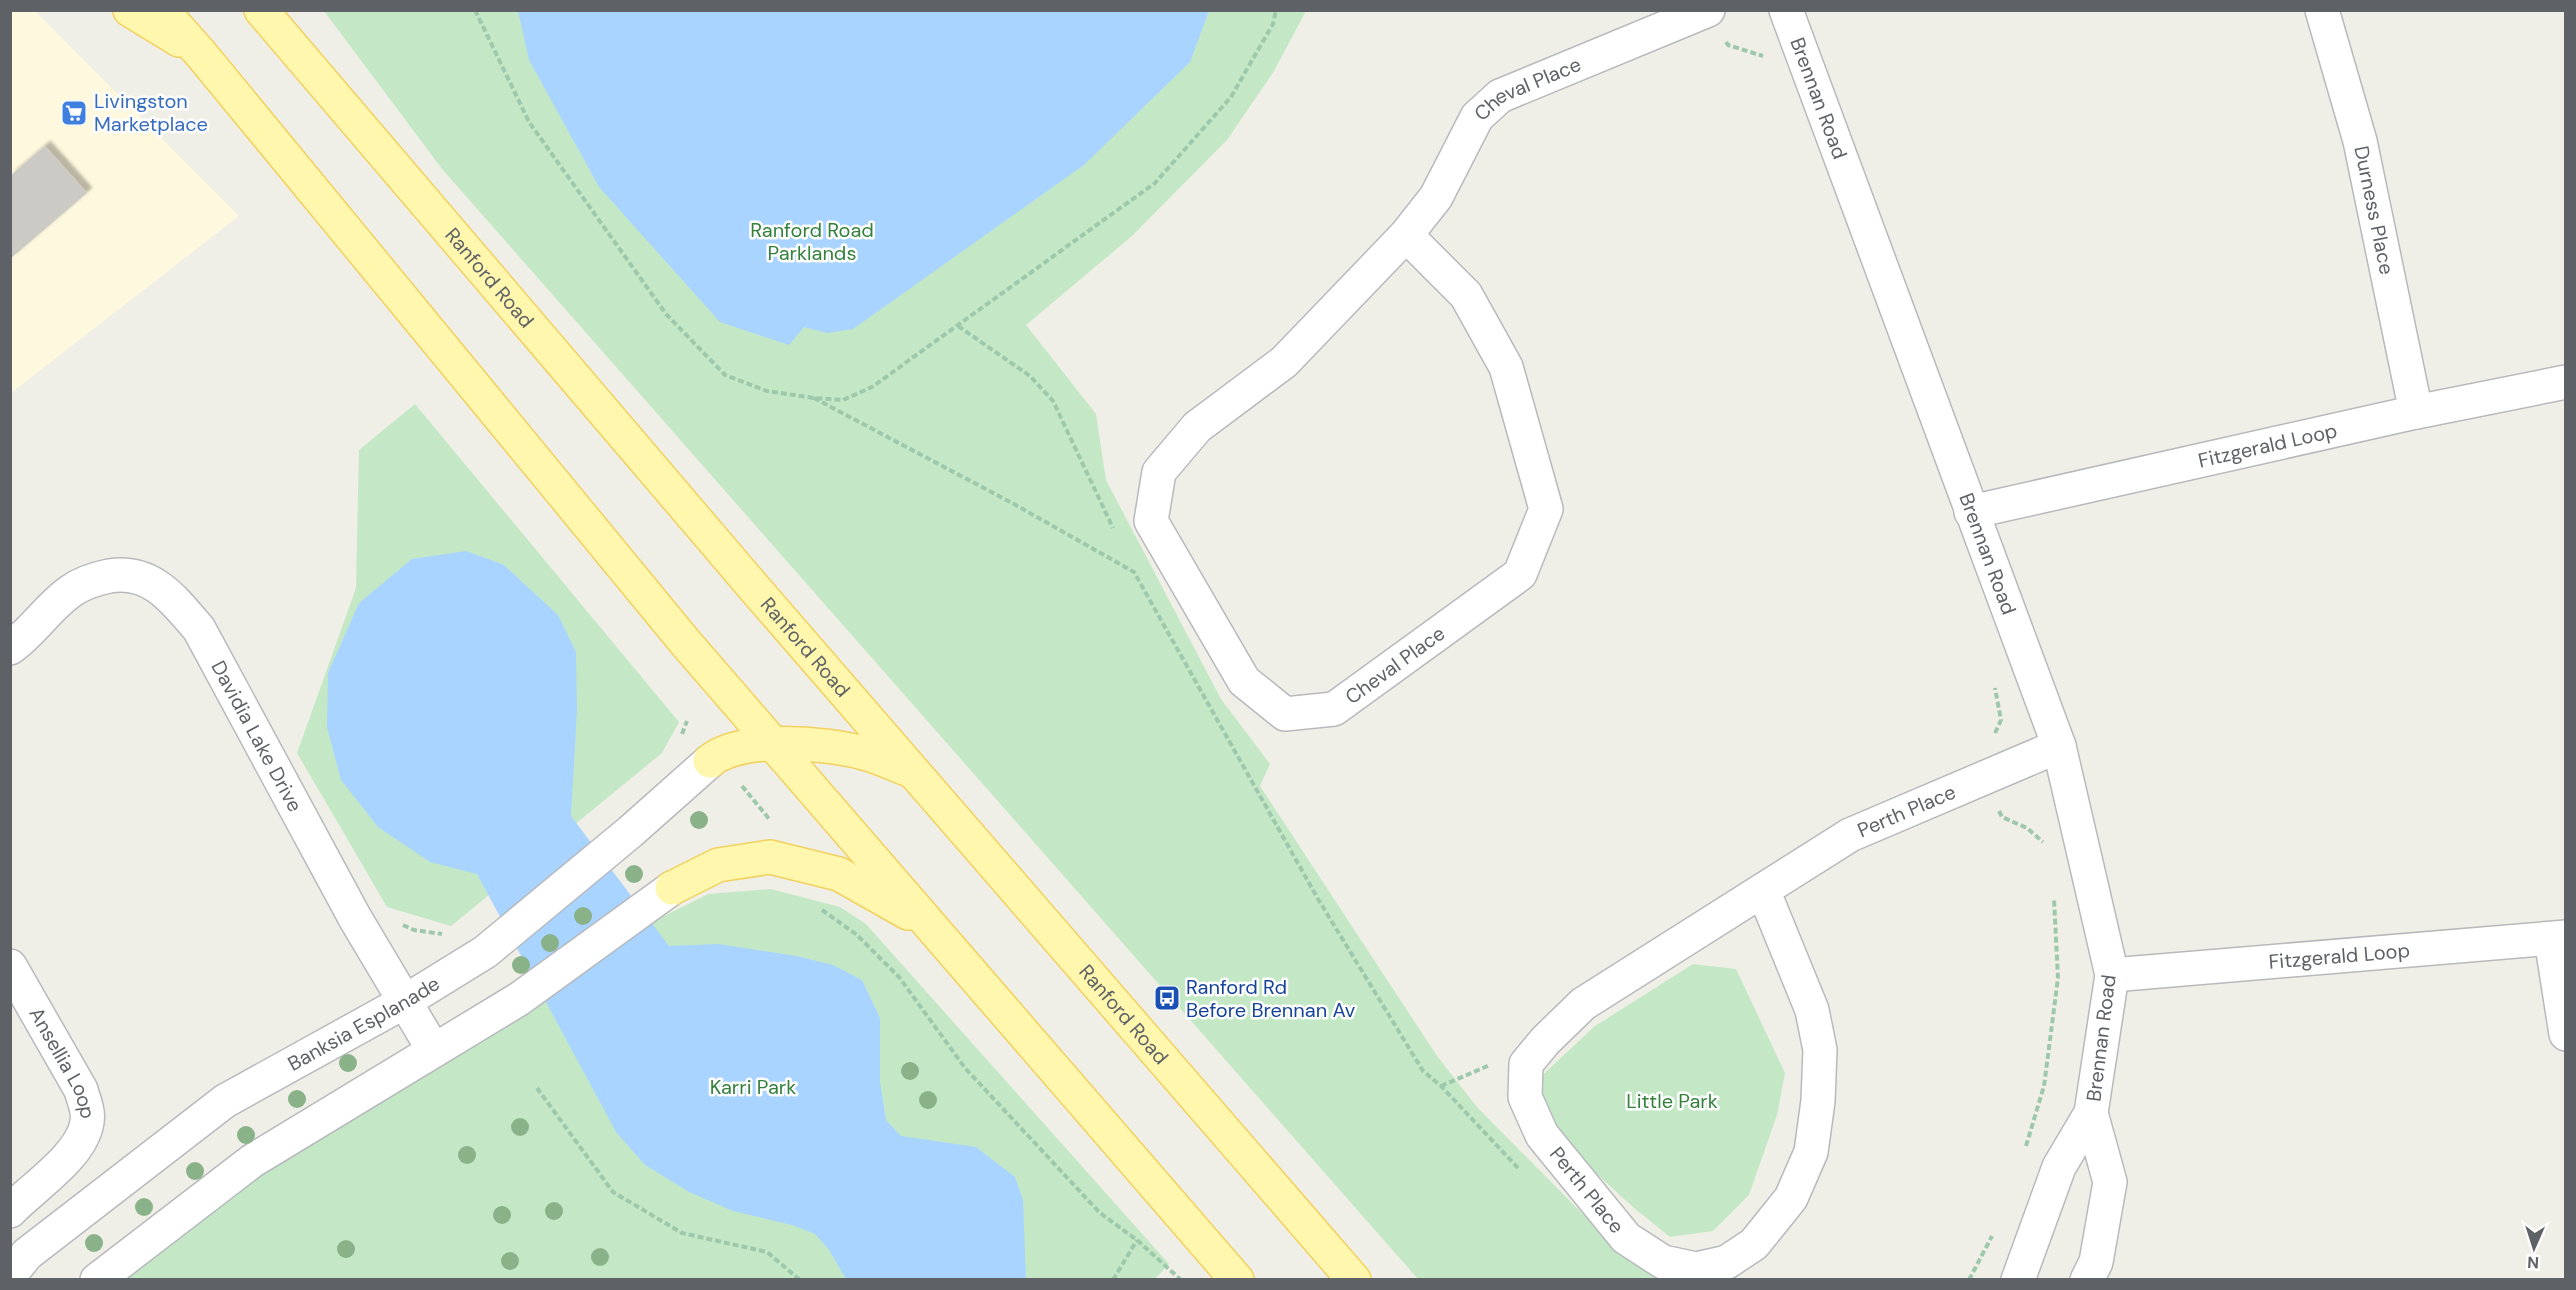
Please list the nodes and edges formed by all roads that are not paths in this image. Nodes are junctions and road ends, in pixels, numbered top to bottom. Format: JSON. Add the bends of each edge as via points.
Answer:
{"nodes":[{"id":1,"x":130,"y":10,"type":"edge"},
{"id":2,"x":162,"y":10,"type":"edge"},
{"id":3,"x":261,"y":10,"type":"edge"},
{"id":4,"x":1786,"y":10,"type":"edge"},
{"id":5,"x":2322,"y":10,"type":"edge"},
{"id":6,"x":1716,"y":23,"type":"edge"},
{"id":7,"x":201,"y":54,"type":"junction"},
{"id":8,"x":1406,"y":235,"type":"junction"},
{"id":9,"x":2565,"y":382,"type":"edge"},
{"id":10,"x":2416,"y":412,"type":"junction"},
{"id":11,"x":1971,"y":512,"type":"junction"},
{"id":12,"x":10,"y":648,"type":"edge"},
{"id":13,"x":705,"y":665,"type":"junction"},
{"id":14,"x":773,"y":744,"type":"junction"},
{"id":15,"x":2059,"y":746,"type":"junction"},
{"id":16,"x":721,"y":765,"type":"junction"},
{"id":17,"x":913,"y":771,"type":"junction"},
{"id":18,"x":672,"y":888,"type":"joint"},
{"id":19,"x":1763,"y":890,"type":"junction"},
{"id":20,"x":930,"y":926,"type":"junction"},
{"id":21,"x":2558,"y":938,"type":"edge"},
{"id":22,"x":10,"y":966,"type":"edge"},
{"id":23,"x":2112,"y":975,"type":"junction"},
{"id":24,"x":404,"y":1002,"type":"junction"},
{"id":25,"x":2565,"y":1034,"type":"edge"},
{"id":26,"x":433,"y":1049,"type":"junction"},
{"id":27,"x":2091,"y":1113,"type":"junction"},
{"id":28,"x":10,"y":1210,"type":"edge"},
{"id":29,"x":10,"y":1275,"type":"edge"},
{"id":30,"x":97,"y":1280,"type":"edge"},
{"id":31,"x":1237,"y":1280,"type":"edge"},
{"id":32,"x":1354,"y":1280,"type":"edge"},
{"id":33,"x":2018,"y":1280,"type":"edge"},
{"id":34,"x":2087,"y":1280,"type":"edge"}],
"edges":[{"from":1,"to":7,"type":"main road"},
{"from":2,"to":7,"type":"main road"},
{"from":3,"to":17,"type":"main road","name":"Ranford Road"},
{"from":4,"to":11,"type":"street","name":"Brennan Road"},
{"from":5,"to":10,"type":"street","name":"Durness Place","via":[[2360,141]]},
{"from":6,"to":8,"type":"street","name":"Cheval Place","via":[[1500,96],[1477,117],[1436,197]]},
{"from":7,"to":13,"type":"main road"},
{"from":8,"to":8,"type":"street","name":"Cheval Place","via":[[1284,362],[1197,427],[1160,472],[1151,520],[1244,681],[1285,714],[1334,709],[1520,574],[1546,509],[1506,367],[1466,296]]},
{"from":9,"to":10,"type":"street","name":"Fitzgerald Loop"},
{"from":10,"to":11,"type":"street","name":"Fitzgerald Loop"},
{"from":11,"to":15,"type":"street","name":"Brennan Road"},
{"from":12,"to":24,"type":"street","name":"Davidia Lake Drive","via":[[71,591],[92,579],[122,574],[146,579],[171,597],[199,629]]},
{"from":13,"to":14,"type":"main road"},
{"from":13,"to":16,"type":"main road","via":[[721,700]]},
{"from":14,"to":16,"type":"main road","via":[[741,748]]},
{"from":14,"to":17,"type":"main road","via":[[812,744],[864,753]]},
{"from":14,"to":20,"type":"main road"},
{"from":15,"to":19,"type":"street","name":"Perth Place","via":[[1850,835]]},
{"from":15,"to":23,"type":"street","name":"Brennan Road"},
{"from":16,"to":24,"type":"street","name":"Banksia Esplanade","via":[[630,832],[485,952]]},
{"from":17,"to":32,"type":"main road","name":"Ranford Road"},
{"from":18,"to":20,"type":"main road","via":[[718,865],[770,857],[839,874]]},
{"from":18,"to":26,"type":"street","via":[[519,999]]},
{"from":19,"to":19,"type":"street","name":"Perth Place","via":[[1583,1004],[1526,1065],[1525,1097],[1542,1135],[1626,1238],[1663,1262],[1696,1269],[1727,1262],[1754,1244],[1791,1198],[1811,1152],[1820,1050],[1812,1010]]},
{"from":20,"to":31,"type":"main road"},
{"from":21,"to":23,"type":"street","name":"Fitzgerald Loop"},
{"from":21,"to":25,"type":"street"},
{"from":22,"to":28,"type":"street","name":"Ansellia Loop","via":[[81,1090],[87,1124],[65,1160]]},
{"from":23,"to":27,"type":"street","name":"Brennan Road"},
{"from":24,"to":26,"type":"street","name":"Davidia Lake Drive"},
{"from":24,"to":29,"type":"street","name":"Banksia Esplanade","via":[[225,1101],[27,1254]]},
{"from":26,"to":30,"type":"street","via":[[252,1161]]},
{"from":27,"to":33,"type":"street","name":"Brennan Road","via":[[2059,1167]]},
{"from":27,"to":34,"type":"street","name":"Brennan Road","via":[[2110,1182],[2096,1262]]}]}
